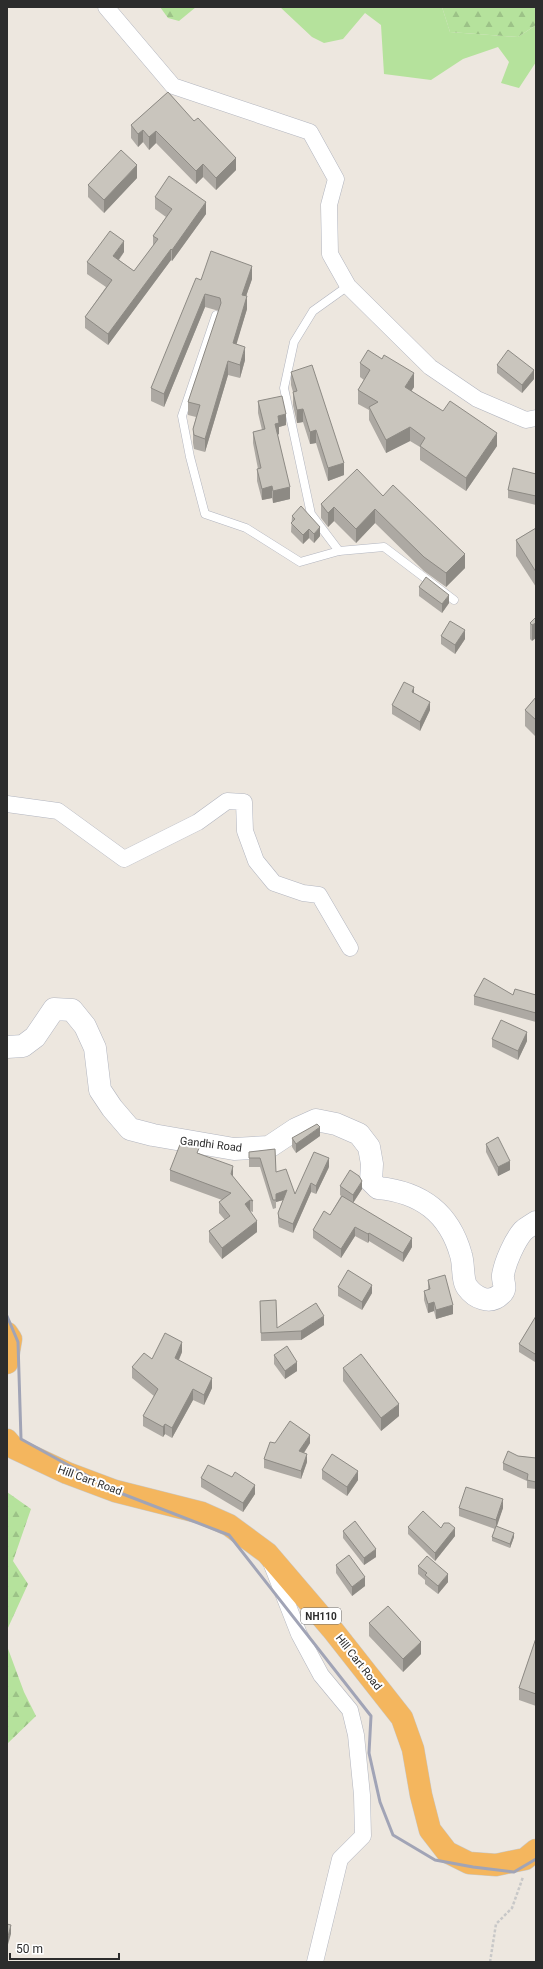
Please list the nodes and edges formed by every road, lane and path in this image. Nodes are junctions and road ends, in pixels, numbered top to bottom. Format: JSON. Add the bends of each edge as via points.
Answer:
{"nodes":[{"id":1,"x":106,"y":7,"type":"edge"},
{"id":2,"x":348,"y":286,"type":"junction"},
{"id":3,"x":216,"y":314,"type":"edge"},
{"id":4,"x":536,"y":418,"type":"edge"},
{"id":5,"x":338,"y":551,"type":"junction"},
{"id":6,"x":454,"y":600,"type":"dead end"},
{"id":7,"x":7,"y":804,"type":"edge"},
{"id":8,"x":350,"y":948,"type":"dead end"},
{"id":9,"x":7,"y":1047,"type":"edge"},
{"id":10,"x":536,"y":1222,"type":"edge"},
{"id":11,"x":7,"y":1333,"type":"edge"},
{"id":12,"x":7,"y":1363,"type":"edge"},
{"id":13,"x":7,"y":1440,"type":"edge"},
{"id":14,"x":267,"y":1553,"type":"junction"},
{"id":15,"x":536,"y":1850,"type":"edge"},
{"id":16,"x":522,"y":1873,"type":"dead end"},
{"id":17,"x":315,"y":1962,"type":"edge"},
{"id":18,"x":490,"y":1962,"type":"edge"}],
"edges":[{"from":1,"to":2,"type":"street","via":[[173,86],[310,132],[336,179],[329,205],[330,254]]},
{"from":2,"to":4,"type":"street","via":[[430,367],[477,399],[526,420]]},
{"from":2,"to":5,"type":"lane","via":[[313,311],[294,342],[284,388],[310,514]]},
{"from":3,"to":5,"type":"lane","via":[[182,416],[205,514],[246,528],[300,562]]},
{"from":5,"to":6,"type":"lane","via":[[384,547]]},
{"from":7,"to":8,"type":"street","via":[[58,811],[124,859],[198,822],[226,801],[244,802],[245,831],[256,861],[274,883],[303,893],[319,895]]},
{"from":9,"to":10,"type":"main road","name":"Gandhi Road","via":[[23,1046],[35,1037],[54,1009],[72,1010],[85,1026],[95,1048],[100,1090],[130,1129],[234,1149],[269,1147],[296,1129],[316,1120],[336,1124],[359,1134],[370,1147],[371,1181],[378,1188],[398,1190],[426,1202],[450,1226],[462,1255],[466,1286],[478,1298],[492,1300],[502,1294],[505,1286],[503,1276],[510,1254],[523,1231]]},
{"from":11,"to":12,"type":"highway","via":[[11,1339]]},
{"from":13,"to":14,"type":"highway","name":"Hill Cart Road","number":"NH110","via":[[14,1448],[67,1473],[222,1522]]},
{"from":14,"to":15,"type":"highway","name":"Hill Cart Road","number":"NH110","via":[[332,1629],[402,1718],[413,1748],[430,1830],[447,1852],[469,1863],[496,1865],[525,1859]]},
{"from":14,"to":17,"type":"street","via":[[299,1634],[322,1674],[350,1710],[356,1735],[363,1836],[340,1858]]},
{"from":16,"to":18,"type":"path","via":[[523,1879],[512,1908],[496,1924]]}]}
